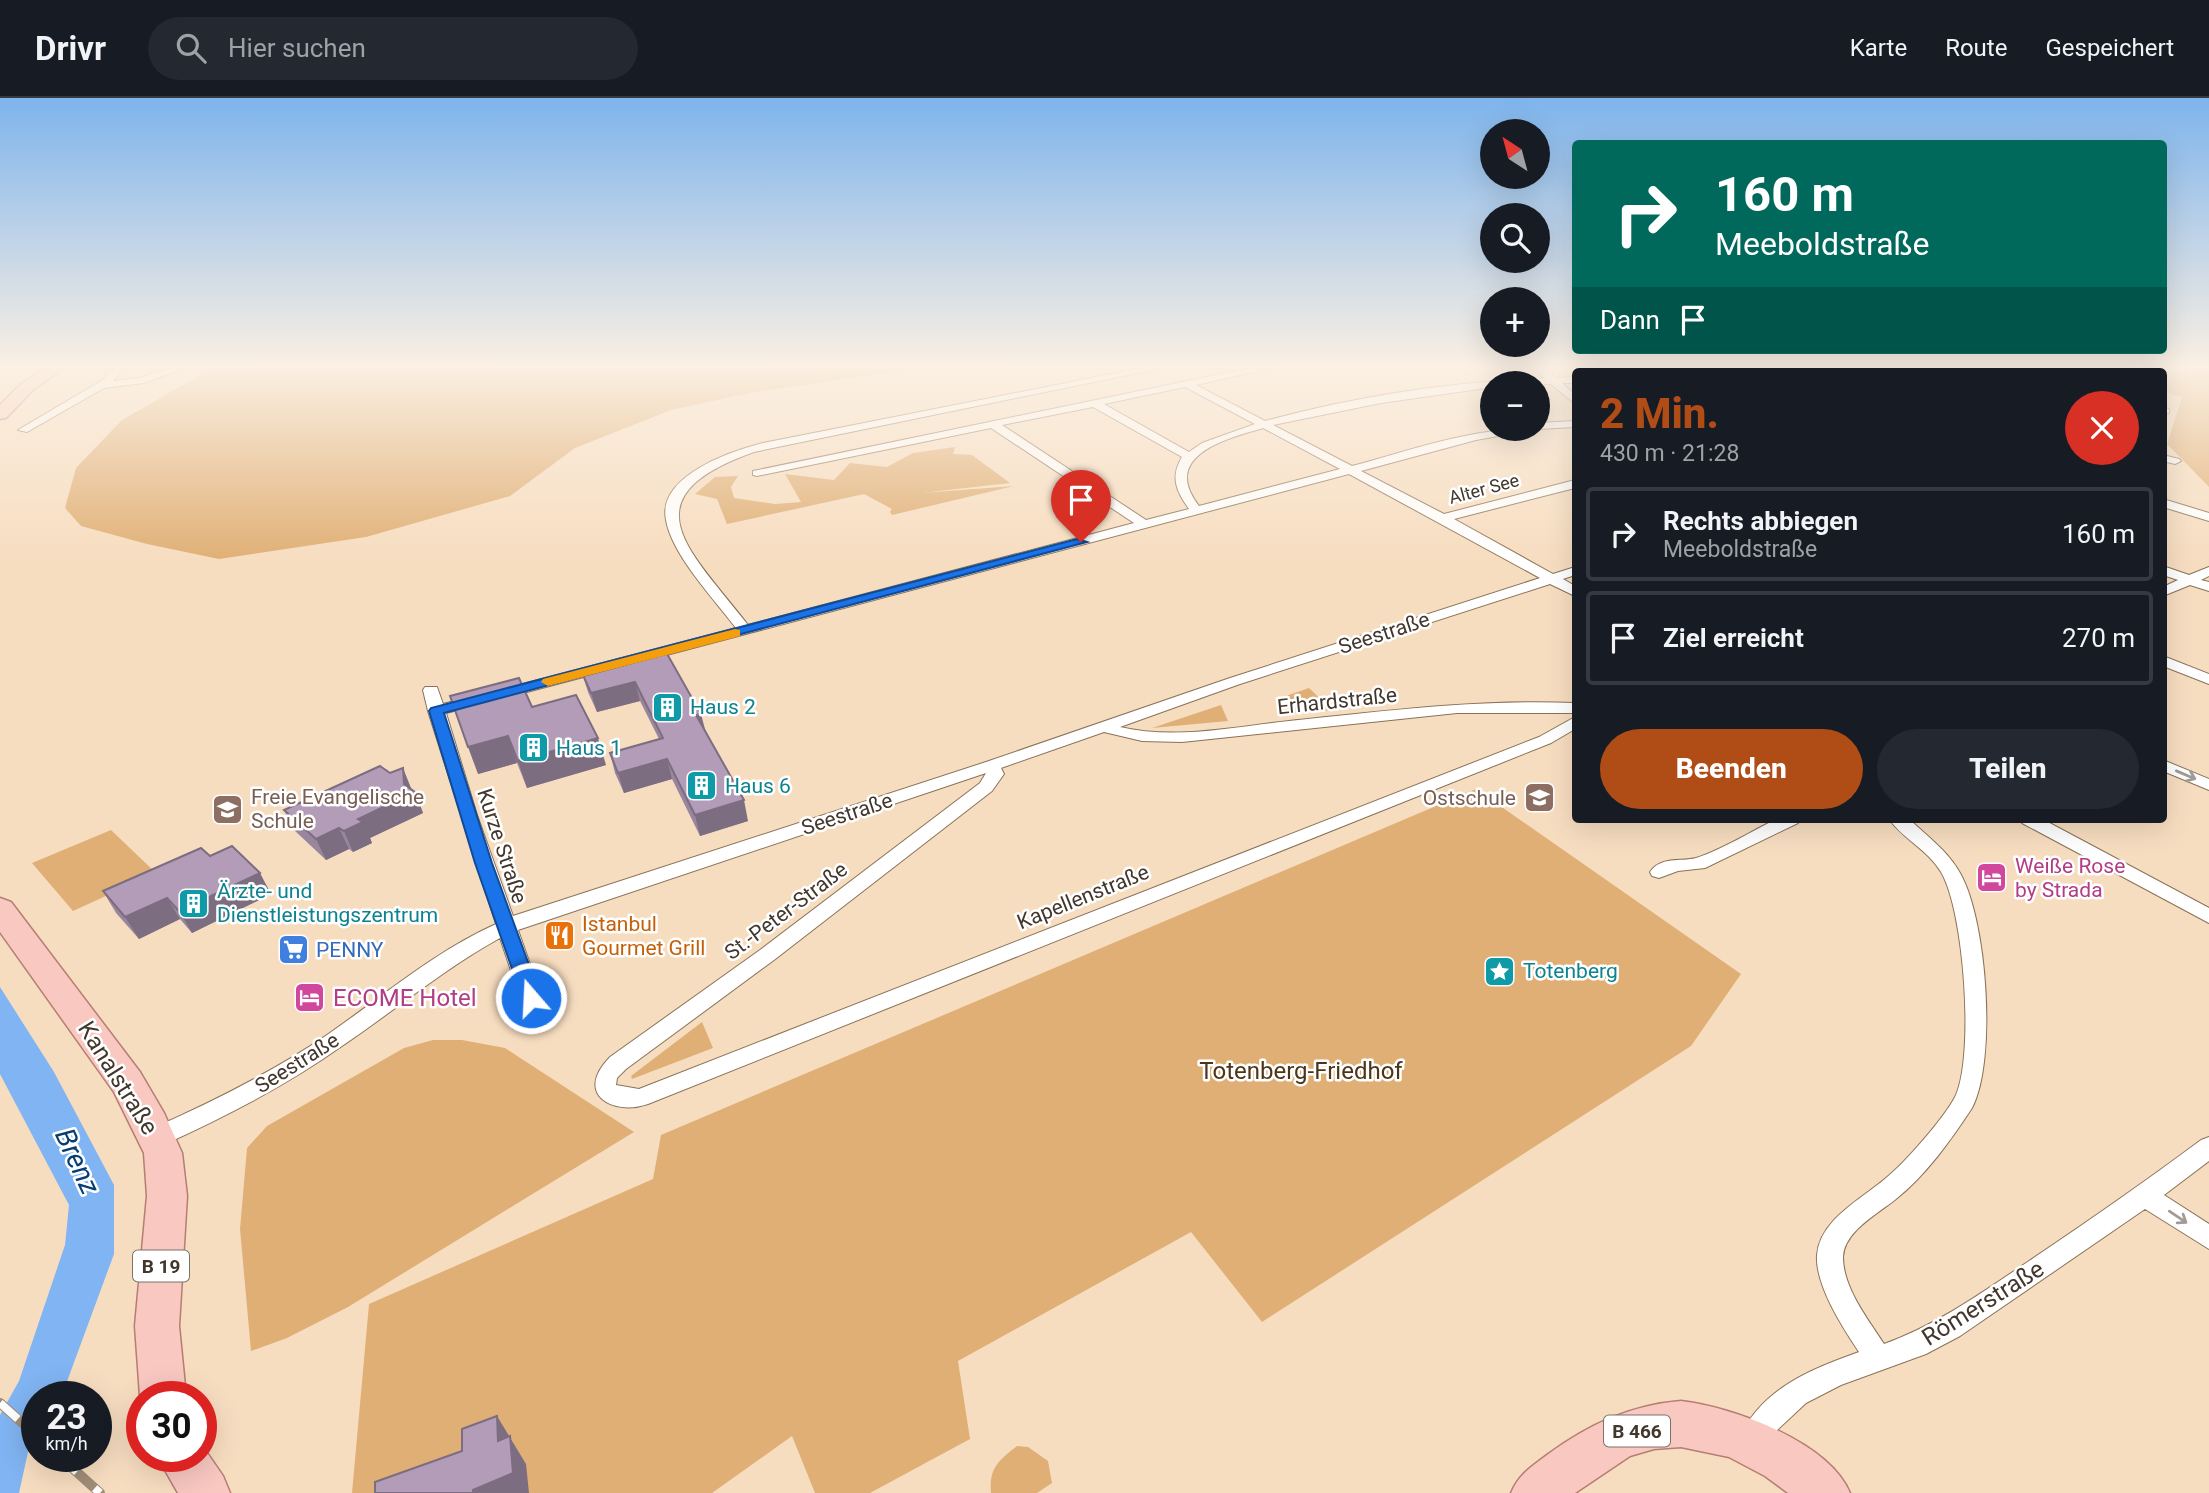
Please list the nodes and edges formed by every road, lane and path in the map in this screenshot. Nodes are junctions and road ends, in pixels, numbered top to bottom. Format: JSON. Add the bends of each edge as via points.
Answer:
{"nodes":[{"id":1,"x":838,"y":431,"type":"edge"},
{"id":2,"x":959,"y":431,"type":"edge"},
{"id":3,"x":1004,"y":431,"type":"edge"},
{"id":4,"x":1144,"y":431,"type":"edge"},
{"id":5,"x":1243,"y":431,"type":"edge"},
{"id":6,"x":1277,"y":431,"type":"edge"},
{"id":7,"x":1480,"y":436,"type":"edge"},
{"id":8,"x":1188,"y":456,"type":"junction"},
{"id":9,"x":1350,"y":470,"type":"junction"},
{"id":10,"x":757,"y":473,"type":"dead end"},
{"id":11,"x":1572,"y":485,"type":"edge"},
{"id":12,"x":2167,"y":504,"type":"edge"},
{"id":13,"x":1197,"y":511,"type":"junction"},
{"id":14,"x":2209,"y":517,"type":"edge"},
{"id":15,"x":1443,"y":518,"type":"junction"},
{"id":16,"x":1145,"y":525,"type":"junction"},
{"id":17,"x":2209,"y":571,"type":"edge"},
{"id":18,"x":1572,"y":572,"type":"edge"},
{"id":19,"x":2167,"y":572,"type":"edge"},
{"id":20,"x":1551,"y":579,"type":"junction"},
{"id":21,"x":2189,"y":580,"type":"junction"},
{"id":22,"x":2209,"y":587,"type":"edge"},
{"id":23,"x":1572,"y":590,"type":"edge"},
{"id":24,"x":2167,"y":590,"type":"edge"},
{"id":25,"x":745,"y":630,"type":"junction"},
{"id":26,"x":2167,"y":663,"type":"edge"},
{"id":27,"x":2209,"y":679,"type":"edge"},
{"id":28,"x":431,"y":690,"type":"dead end"},
{"id":29,"x":1572,"y":708,"type":"edge"},
{"id":30,"x":436,"y":711,"type":"junction"},
{"id":31,"x":1572,"y":724,"type":"edge"},
{"id":32,"x":1103,"y":727,"type":"junction"},
{"id":33,"x":992,"y":766,"type":"junction"},
{"id":34,"x":2167,"y":767,"type":"edge"},
{"id":35,"x":2209,"y":785,"type":"edge"},
{"id":36,"x":1784,"y":823,"type":"edge"},
{"id":37,"x":1902,"y":823,"type":"edge"},
{"id":38,"x":2035,"y":823,"type":"edge"},
{"id":39,"x":1659,"y":872,"type":"dead end"},
{"id":40,"x":0,"y":909,"type":"edge"},
{"id":41,"x":2209,"y":916,"type":"edge"},
{"id":42,"x":506,"y":926,"type":"junction"},
{"id":43,"x":537,"y":1015,"type":"dead end"},
{"id":44,"x":607,"y":1091,"type":"joint"},
{"id":45,"x":157,"y":1137,"type":"junction"},
{"id":46,"x":2209,"y":1147,"type":"edge"},
{"id":47,"x":2146,"y":1196,"type":"junction"},
{"id":48,"x":2209,"y":1238,"type":"edge"},
{"id":49,"x":1878,"y":1358,"type":"junction"},
{"id":50,"x":161,"y":1381,"type":"edge"},
{"id":51,"x":1753,"y":1441,"type":"junction"},
{"id":52,"x":192,"y":1472,"type":"edge"},
{"id":53,"x":206,"y":1493,"type":"edge"},
{"id":54,"x":1535,"y":1493,"type":"edge"},
{"id":55,"x":1826,"y":1493,"type":"edge"}],
"edges":[{"from":1,"to":25,"type":"street","via":[[734,455],[708,468],[673,501],[671,518],[681,542]]},
{"from":2,"to":10,"type":"street"},
{"from":3,"to":16,"type":"street"},
{"from":4,"to":8,"type":"street"},
{"from":5,"to":8,"type":"street"},
{"from":6,"to":9,"type":"street"},
{"from":7,"to":9,"type":"street"},
{"from":8,"to":13,"type":"street","via":[[1180,474],[1183,493]]},
{"from":9,"to":13,"type":"street"},
{"from":9,"to":15,"type":"street"},
{"from":11,"to":15,"type":"street","name":"Alter See"},
{"from":12,"to":14,"type":"street"},
{"from":13,"to":16,"type":"street"},
{"from":15,"to":20,"type":"street"},
{"from":16,"to":25,"type":"street"},
{"from":17,"to":21,"type":"street"},
{"from":18,"to":20,"type":"street","name":"Seestraße"},
{"from":19,"to":21,"type":"street"},
{"from":20,"to":23,"type":"street"},
{"from":20,"to":32,"type":"street","name":"Seestraße"},
{"from":21,"to":22,"type":"street"},
{"from":21,"to":24,"type":"street"},
{"from":25,"to":30,"type":"street"},
{"from":26,"to":27,"type":"street"},
{"from":28,"to":30,"type":"street","name":"Kurze Straße"},
{"from":29,"to":32,"type":"street","name":"Erhardstraße","via":[[1476,708],[1193,735],[1121,734]]},
{"from":30,"to":42,"type":"street","name":"Kurze Straße"},
{"from":31,"to":44,"type":"street","name":"Kapellenstraße","via":[[1545,740],[640,1098],[623,1099]]},
{"from":32,"to":33,"type":"street","name":"Seestraße"},
{"from":33,"to":42,"type":"street","name":"Seestraße"},
{"from":33,"to":44,"type":"street","name":"St.-Peter-Straße","via":[[995,774],[986,787],[618,1063],[607,1075]]},
{"from":34,"to":35,"type":"street","one_way":true},
{"from":36,"to":39,"type":"street","via":[[1698,864],[1675,865]]},
{"from":37,"to":49,"type":"street","via":[[1955,879],[1969,930],[1975,1027],[1967,1098],[1903,1178],[1848,1224],[1832,1245],[1832,1265],[1846,1310]]},
{"from":38,"to":41,"type":"street"},
{"from":40,"to":45,"type":"main road","name":"Kanalstraße","number":"B 19","via":[[127,1082]]},
{"from":42,"to":43,"type":"street","name":"Kurze Straße"},
{"from":42,"to":45,"type":"street","name":"Seestraße","via":[[463,950],[287,1072]]},
{"from":45,"to":50,"type":"main road","name":"Kanalstraße","number":"B 19","via":[[166,1166],[167,1196],[157,1297]]},
{"from":46,"to":47,"type":"street","name":"Römerstraße"},
{"from":47,"to":48,"type":"street","one_way":true},
{"from":47,"to":49,"type":"street","name":"Römerstraße","via":[[1950,1329]]},
{"from":49,"to":51,"type":"street","name":"Römerstraße","via":[[1792,1395],[1769,1414]]},
{"from":51,"to":54,"type":"main road","number":"B 466","via":[[1701,1425],[1655,1427],[1626,1434]]},
{"from":51,"to":55,"type":"main road","number":"B 466"},
{"from":52,"to":53,"type":"main road"}]}
